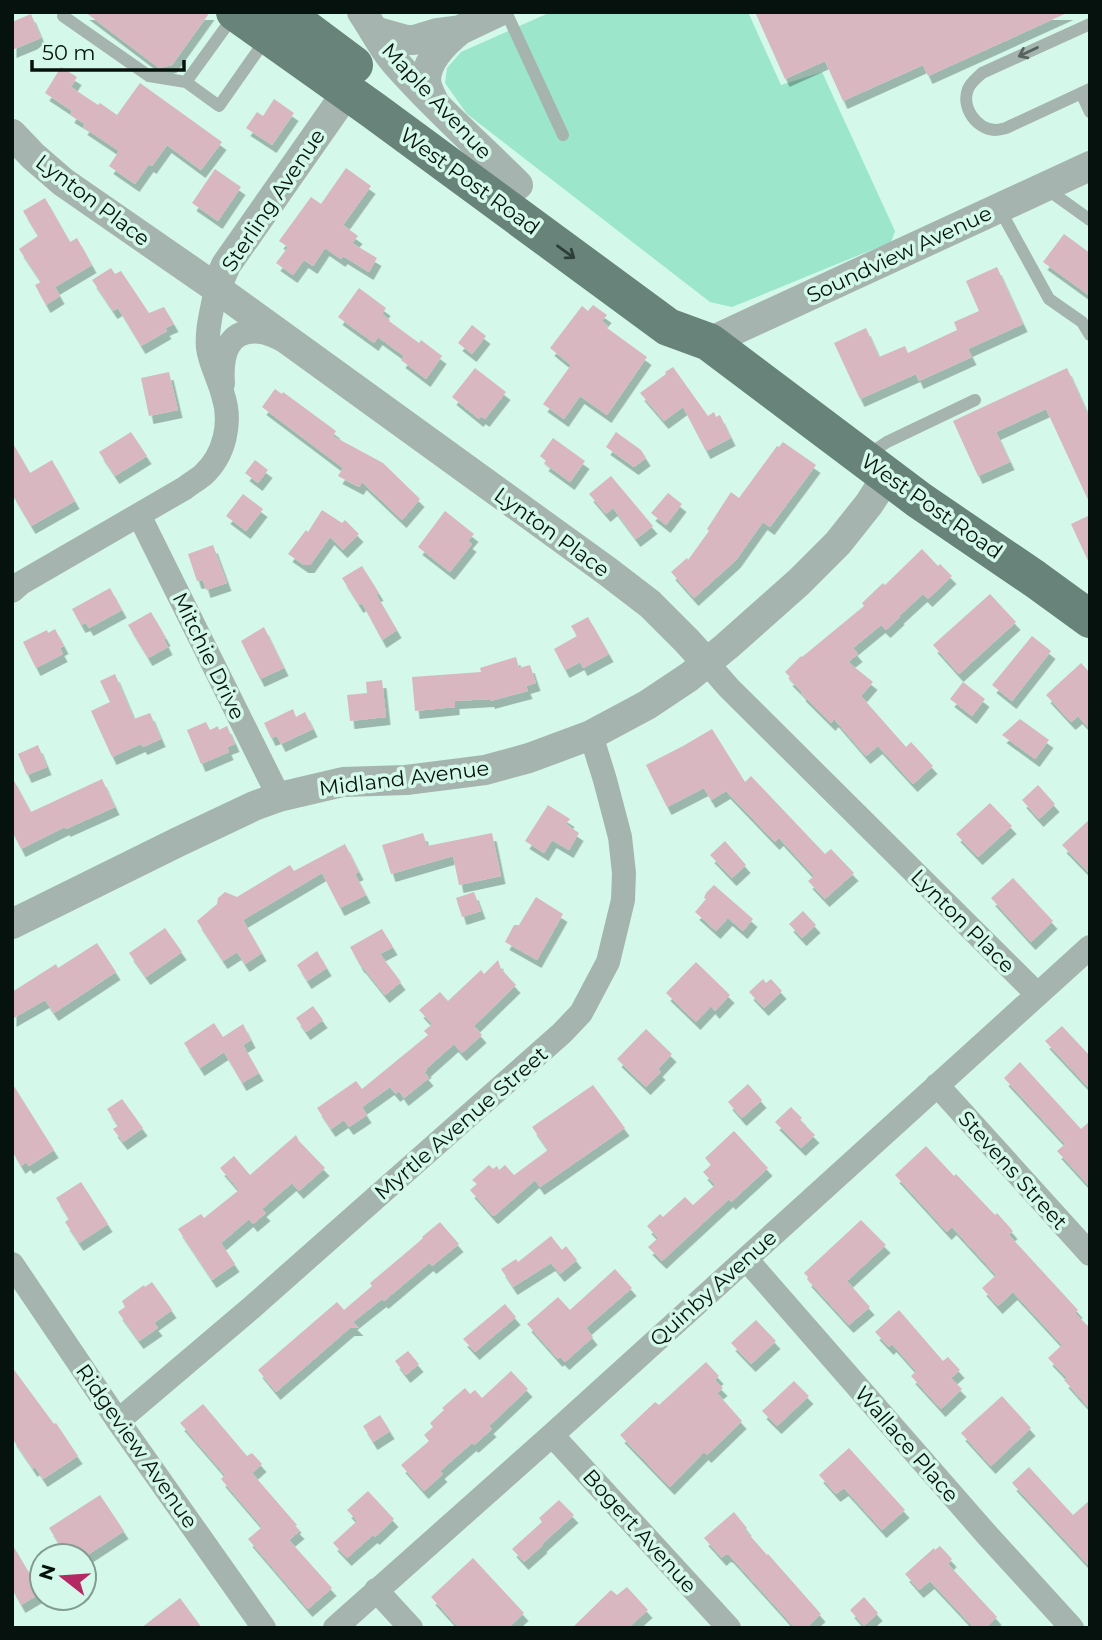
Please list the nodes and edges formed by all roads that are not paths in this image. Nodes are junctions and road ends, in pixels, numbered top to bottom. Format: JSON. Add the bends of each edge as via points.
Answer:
{"nodes":[{"id":1,"x":498,"y":12,"type":"edge"},
{"id":2,"x":506,"y":12,"type":"edge"},
{"id":3,"x":235,"y":13,"type":"edge"},
{"id":4,"x":63,"y":16,"type":"dead end"},
{"id":5,"x":368,"y":22,"type":"edge"},
{"id":6,"x":276,"y":24,"type":"edge"},
{"id":7,"x":1090,"y":24,"type":"edge"},
{"id":8,"x":321,"y":29,"type":"edge"},
{"id":9,"x":460,"y":30,"type":"junction"},
{"id":10,"x":186,"y":82,"type":"junction"},
{"id":11,"x":1086,"y":91,"type":"edge"},
{"id":12,"x":347,"y":92,"type":"junction"},
{"id":13,"x":434,"y":102,"type":"junction"},
{"id":14,"x":1090,"y":112,"type":"edge"},
{"id":15,"x":12,"y":134,"type":"edge"},
{"id":16,"x":563,"y":135,"type":"dead end"},
{"id":17,"x":1090,"y":166,"type":"edge"},
{"id":18,"x":518,"y":185,"type":"junction"},
{"id":19,"x":1044,"y":187,"type":"junction"},
{"id":20,"x":999,"y":208,"type":"junction"},
{"id":21,"x":1090,"y":220,"type":"edge"},
{"id":22,"x":216,"y":288,"type":"junction"},
{"id":23,"x":1090,"y":335,"type":"edge"},
{"id":24,"x":709,"y":342,"type":"junction"},
{"id":25,"x":290,"y":343,"type":"junction"},
{"id":26,"x":224,"y":395,"type":"junction"},
{"id":27,"x":975,"y":400,"type":"dead end"},
{"id":28,"x":875,"y":467,"type":"junction"},
{"id":29,"x":139,"y":515,"type":"junction"},
{"id":30,"x":15,"y":586,"type":"edge"},
{"id":31,"x":1090,"y":620,"type":"edge"},
{"id":32,"x":707,"y":663,"type":"junction"},
{"id":33,"x":590,"y":735,"type":"junction"},
{"id":34,"x":279,"y":797,"type":"junction"},
{"id":35,"x":12,"y":924,"type":"edge"},
{"id":36,"x":1090,"y":947,"type":"edge"},
{"id":37,"x":1037,"y":994,"type":"junction"},
{"id":38,"x":937,"y":1085,"type":"junction"},
{"id":39,"x":1090,"y":1254,"type":"edge"},
{"id":40,"x":746,"y":1259,"type":"junction"},
{"id":41,"x":12,"y":1264,"type":"edge"},
{"id":42,"x":118,"y":1421,"type":"junction"},
{"id":43,"x":552,"y":1435,"type":"junction"},
{"id":44,"x":376,"y":1590,"type":"junction"},
{"id":45,"x":264,"y":1628,"type":"edge"},
{"id":46,"x":335,"y":1628,"type":"edge"},
{"id":47,"x":411,"y":1628,"type":"edge"},
{"id":48,"x":729,"y":1628,"type":"edge"},
{"id":49,"x":1072,"y":1628,"type":"edge"}],
"edges":[{"from":1,"to":9,"type":"street"},
{"from":2,"to":16,"type":"lane"},
{"from":3,"to":6,"type":"main road","name":"West Post Road"},
{"from":3,"to":10,"type":"lane"},
{"from":4,"to":10,"type":"lane","via":[[149,76]]},
{"from":5,"to":9,"type":"street","via":[[406,40]]},
{"from":5,"to":13,"type":"street","name":"Maple Avenue","via":[[394,61]]},
{"from":6,"to":8,"type":"main road","name":"West Post Road"},
{"from":6,"to":10,"type":"lane","via":[[219,106]]},
{"from":6,"to":12,"type":"main road","name":"West Post Road"},
{"from":7,"to":11,"type":"lane","one_way":true,"via":[[982,73],[967,90],[966,103],[981,126],[994,130]]},
{"from":8,"to":12,"type":"street"},
{"from":8,"to":18,"type":"main road","name":"West Post Road","via":[[467,151]]},
{"from":9,"to":13,"type":"street","via":[[431,62],[426,81]]},
{"from":11,"to":14,"type":"lane"},
{"from":12,"to":22,"type":"street","name":"Sterling Avenue","via":[[226,265]]},
{"from":12,"to":24,"type":"main road","name":"West Post Road","one_way":true,"via":[[668,327]]},
{"from":13,"to":18,"type":"street","name":"Maple Avenue"},
{"from":15,"to":22,"type":"street","name":"Lynton Place","via":[[63,182]]},
{"from":17,"to":19,"type":"street","name":"Soundview Avenue"},
{"from":18,"to":24,"type":"main road","name":"West Post Road","via":[[697,317]]},
{"from":19,"to":20,"type":"street","name":"Soundview Avenue"},
{"from":19,"to":21,"type":"lane"},
{"from":20,"to":23,"type":"lane","via":[[1049,299],[1082,322]]},
{"from":20,"to":24,"type":"street","name":"Soundview Avenue"},
{"from":22,"to":25,"type":"street","name":"Lynton Place"},
{"from":22,"to":26,"type":"street","name":"Sterling Avenue","via":[[207,344]]},
{"from":24,"to":28,"type":"main road","name":"West Post Road"},
{"from":25,"to":26,"type":"street","name":"Sterling Avenue","via":[[262,332],[234,339],[223,357]]},
{"from":25,"to":32,"type":"street","name":"Lynton Place","via":[[650,604]]},
{"from":26,"to":29,"type":"street","name":"Sterling Avenue","via":[[226,433],[211,466],[185,488]]},
{"from":27,"to":28,"type":"lane","via":[[887,442]]},
{"from":28,"to":31,"type":"main road","name":"West Post Road"},
{"from":28,"to":32,"type":"street","name":"Midland Avenue","via":[[869,504],[838,543]]},
{"from":29,"to":30,"type":"street","name":"Sterling Avenue"},
{"from":29,"to":34,"type":"street","name":"Mitchie Drive"},
{"from":32,"to":33,"type":"street","name":"Midland Avenue","via":[[647,705]]},
{"from":32,"to":37,"type":"street","name":"Lynton Place"},
{"from":33,"to":34,"type":"street","name":"Midland Avenue","via":[[485,770],[343,782]]},
{"from":33,"to":42,"type":"street","name":"Myrtle Avenue Street","via":[[614,809],[624,873],[611,952],[581,1013]]},
{"from":34,"to":35,"type":"street","name":"Midland Avenue"},
{"from":36,"to":37,"type":"street","name":"Quinby Avenue"},
{"from":37,"to":38,"type":"street","name":"Quinby Avenue"},
{"from":38,"to":39,"type":"street","name":"Stevens Street"},
{"from":38,"to":40,"type":"street","name":"Quinby Avenue"},
{"from":40,"to":43,"type":"street","name":"Quinby Avenue"},
{"from":40,"to":49,"type":"street","name":"Wallace Place"},
{"from":41,"to":42,"type":"street","name":"Ridgeview Avenue"},
{"from":42,"to":45,"type":"street","name":"Ridgeview Avenue"},
{"from":43,"to":44,"type":"street","name":"Quinby Avenue"},
{"from":43,"to":48,"type":"street","name":"Bogert Avenue"},
{"from":44,"to":46,"type":"street","name":"Quinby Avenue"},
{"from":44,"to":47,"type":"street"}]}
